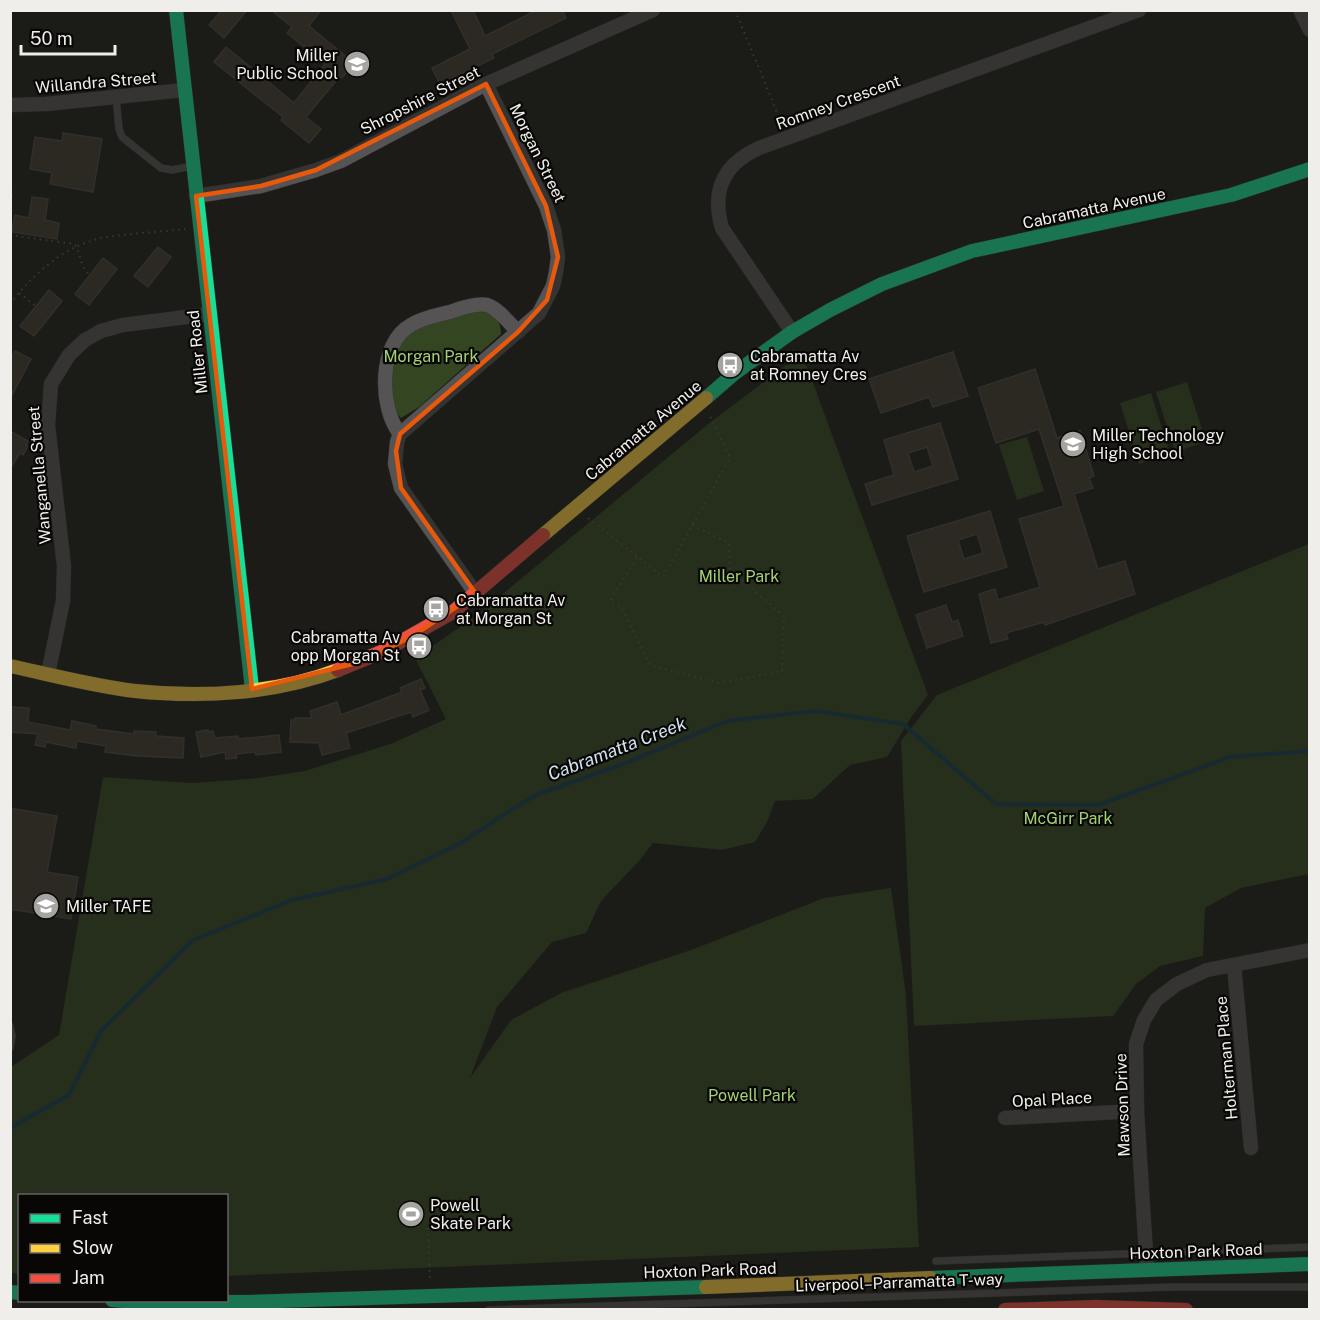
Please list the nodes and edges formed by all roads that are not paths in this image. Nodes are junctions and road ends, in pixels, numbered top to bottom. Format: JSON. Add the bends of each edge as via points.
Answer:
{"nodes":[{"id":1,"x":176,"y":10,"type":"edge"},
{"id":2,"x":653,"y":10,"type":"edge"},
{"id":3,"x":1139,"y":10,"type":"edge"},
{"id":4,"x":1300,"y":10,"type":"edge"},
{"id":5,"x":1310,"y":30,"type":"edge"},
{"id":6,"x":486,"y":84,"type":"junction"},
{"id":7,"x":184,"y":90,"type":"junction"},
{"id":8,"x":117,"y":97,"type":"junction"},
{"id":9,"x":10,"y":105,"type":"edge"},
{"id":10,"x":192,"y":166,"type":"junction"},
{"id":11,"x":1310,"y":169,"type":"edge"},
{"id":12,"x":196,"y":196,"type":"junction"},
{"id":13,"x":210,"y":314,"type":"junction"},
{"id":14,"x":518,"y":332,"type":"junction"},
{"id":15,"x":792,"y":332,"type":"junction"},
{"id":16,"x":400,"y":434,"type":"junction"},
{"id":17,"x":476,"y":594,"type":"junction"},
{"id":18,"x":10,"y":666,"type":"edge"},
{"id":19,"x":48,"y":674,"type":"junction"},
{"id":20,"x":252,"y":689,"type":"junction"},
{"id":21,"x":1310,"y":950,"type":"edge"},
{"id":22,"x":1234,"y":965,"type":"junction"},
{"id":23,"x":10,"y":1026,"type":"edge"},
{"id":24,"x":10,"y":1048,"type":"edge"},
{"id":25,"x":1137,"y":1111,"type":"junction"},
{"id":26,"x":1005,"y":1118,"type":"dead end"},
{"id":27,"x":1251,"y":1148,"type":"dead end"},
{"id":28,"x":1310,"y":1248,"type":"edge"},
{"id":29,"x":1146,"y":1253,"type":"junction"},
{"id":30,"x":936,"y":1261,"type":"dead end"},
{"id":31,"x":1310,"y":1264,"type":"edge"},
{"id":32,"x":1147,"y":1270,"type":"junction"},
{"id":33,"x":1310,"y":1287,"type":"edge"},
{"id":34,"x":135,"y":1302,"type":"edge"},
{"id":35,"x":228,"y":1302,"type":"edge"},
{"id":36,"x":228,"y":1302,"type":"edge"},
{"id":37,"x":489,"y":1310,"type":"edge"},
{"id":38,"x":1005,"y":1310,"type":"edge"},
{"id":39,"x":1186,"y":1310,"type":"edge"}],
"edges":[{"from":1,"to":7,"type":"street","name":"Miller Road"},
{"from":2,"to":6,"type":"street","name":"Shropshire Street"},
{"from":3,"to":15,"type":"street","name":"Romney Crescent","via":[[787,138],[743,155],[734,163],[720,188],[718,215],[722,228]]},
{"from":4,"to":5,"type":"street"},
{"from":6,"to":12,"type":"street","name":"Shropshire Street","via":[[333,164],[261,186]]},
{"from":6,"to":14,"type":"street","name":"Morgan Street","via":[[546,206],[558,256],[554,286],[547,300]]},
{"from":7,"to":8,"type":"street","name":"Willandra Street"},
{"from":7,"to":10,"type":"street","name":"Miller Road"},
{"from":8,"to":9,"type":"street","name":"Willandra Street"},
{"from":8,"to":10,"type":"lane","via":[[122,137],[161,168]]},
{"from":10,"to":12,"type":"street","name":"Miller Road"},
{"from":11,"to":15,"type":"street","name":"Cabramatta Avenue","via":[[1231,195],[972,251],[882,284]]},
{"from":12,"to":13,"type":"street","name":"Miller Road"},
{"from":13,"to":19,"type":"street","name":"Wanganella Street","via":[[101,331],[69,355],[51,384],[48,425],[64,566],[63,601]]},
{"from":13,"to":20,"type":"street","name":"Miller Road"},
{"from":14,"to":16,"type":"street","name":"Morgan Street"},
{"from":14,"to":16,"type":"street","via":[[485,305],[410,325],[392,345],[386,362],[389,412]]},
{"from":15,"to":17,"type":"street","name":"Cabramatta Avenue","via":[[735,373]]},
{"from":16,"to":17,"type":"street","via":[[395,464],[401,488]]},
{"from":17,"to":20,"type":"street","name":"Cabramatta Avenue","via":[[413,636],[360,662],[313,677]]},
{"from":18,"to":19,"type":"street","name":"Cabramatta Avenue"},
{"from":19,"to":20,"type":"street","name":"Cabramatta Avenue","via":[[159,693]]},
{"from":21,"to":22,"type":"street","name":"Mawson Drive"},
{"from":22,"to":25,"type":"street","name":"Mawson Drive","via":[[1207,970],[1177,984],[1156,1000],[1136,1044]]},
{"from":22,"to":27,"type":"street","name":"Holterman Place"},
{"from":23,"to":24,"type":"lane"},
{"from":25,"to":26,"type":"street","name":"Opal Place"},
{"from":25,"to":29,"type":"street","name":"Mawson Drive"},
{"from":28,"to":29,"type":"lane"},
{"from":29,"to":30,"type":"lane"},
{"from":29,"to":32,"type":"street","name":"Mawson Drive"},
{"from":31,"to":32,"type":"street","name":"Hoxton Park Road"},
{"from":32,"to":36,"type":"street","name":"Hoxton Park Road"},
{"from":33,"to":37,"type":"lane","name":"Liverpool–Parramatta T-way","via":[[1160,1287]]},
{"from":34,"to":35,"type":"street","name":"Hoxton Park Road"},
{"from":38,"to":39,"type":"street"}]}
